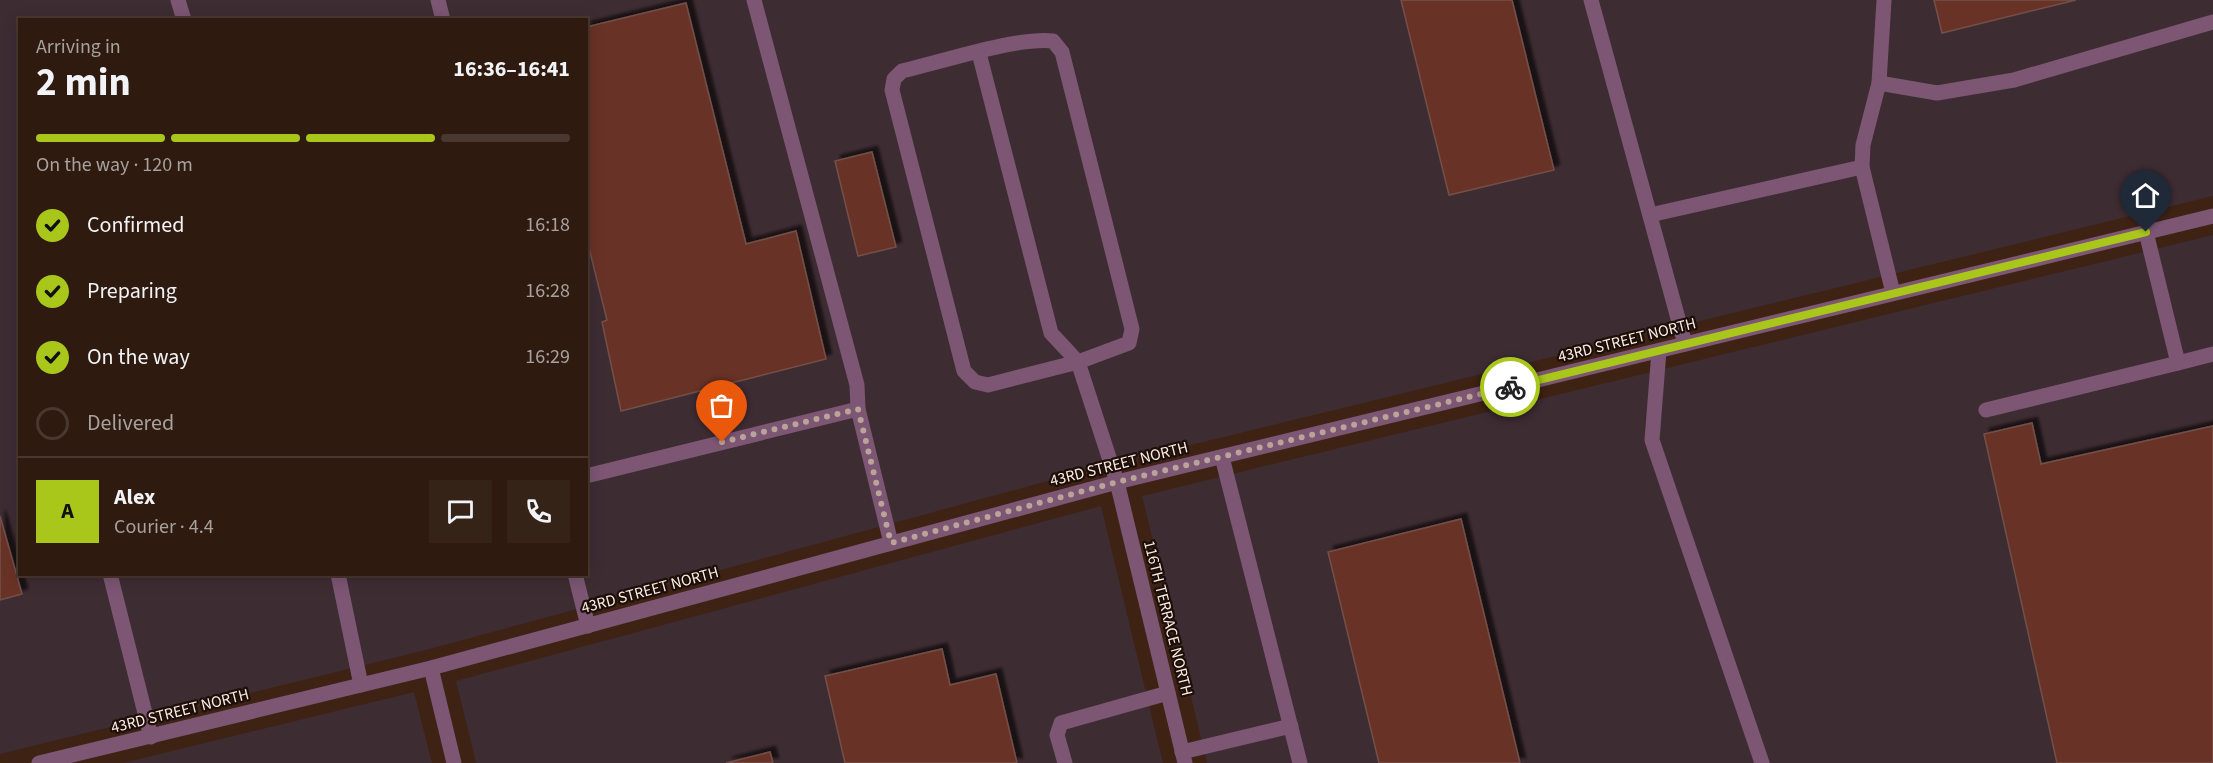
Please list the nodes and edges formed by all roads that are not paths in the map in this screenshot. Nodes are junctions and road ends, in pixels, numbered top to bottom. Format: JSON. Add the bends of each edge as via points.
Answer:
{"nodes":[{"id":1,"x":178,"y":0,"type":"edge"},
{"id":2,"x":441,"y":0,"type":"edge"},
{"id":3,"x":753,"y":0,"type":"edge"},
{"id":4,"x":1592,"y":0,"type":"edge"},
{"id":5,"x":1884,"y":0,"type":"edge"},
{"id":6,"x":183,"y":18,"type":"edge"},
{"id":7,"x":443,"y":18,"type":"edge"},
{"id":8,"x":2213,"y":22,"type":"edge"},
{"id":9,"x":979,"y":53,"type":"junction"},
{"id":10,"x":1879,"y":83,"type":"junction"},
{"id":11,"x":1862,"y":167,"type":"junction"},
{"id":12,"x":1650,"y":215,"type":"junction"},
{"id":13,"x":2213,"y":216,"type":"edge"},
{"id":14,"x":2146,"y":232,"type":"junction"},
{"id":15,"x":1893,"y":293,"type":"junction"},
{"id":16,"x":1684,"y":344,"type":"junction"},
{"id":17,"x":1659,"y":351,"type":"junction"},
{"id":18,"x":2213,"y":354,"type":"edge"},
{"id":19,"x":1078,"y":362,"type":"junction"},
{"id":20,"x":2178,"y":363,"type":"junction"},
{"id":21,"x":858,"y":409,"type":"junction"},
{"id":22,"x":1986,"y":410,"type":"dead end"},
{"id":23,"x":1222,"y":457,"type":"junction"},
{"id":24,"x":588,"y":476,"type":"edge"},
{"id":25,"x":1117,"y":482,"type":"junction"},
{"id":26,"x":891,"y":543,"type":"junction"},
{"id":27,"x":111,"y":576,"type":"edge"},
{"id":28,"x":338,"y":576,"type":"edge"},
{"id":29,"x":576,"y":576,"type":"edge"},
{"id":30,"x":588,"y":626,"type":"junction"},
{"id":31,"x":430,"y":668,"type":"junction"},
{"id":32,"x":361,"y":686,"type":"junction"},
{"id":33,"x":1168,"y":693,"type":"junction"},
{"id":34,"x":1291,"y":726,"type":"junction"},
{"id":35,"x":151,"y":737,"type":"junction"},
{"id":36,"x":1184,"y":758,"type":"edge"},
{"id":37,"x":41,"y":763,"type":"edge"},
{"id":38,"x":454,"y":763,"type":"edge"},
{"id":39,"x":1065,"y":763,"type":"edge"},
{"id":40,"x":1300,"y":763,"type":"edge"},
{"id":41,"x":1762,"y":763,"type":"edge"}],
"edges":[{"from":1,"to":6,"type":"street"},
{"from":2,"to":7,"type":"street"},
{"from":3,"to":21,"type":"street","via":[[857,385]]},
{"from":4,"to":12,"type":"street"},
{"from":5,"to":10,"type":"street"},
{"from":8,"to":10,"type":"street","via":[[2013,80],[1937,93]]},
{"from":9,"to":19,"type":"street","via":[[1051,333]]},
{"from":9,"to":19,"type":"street","via":[[1036,39],[1053,41],[1062,52],[1132,329],[1129,343]]},
{"from":9,"to":19,"type":"street","via":[[902,71],[894,79],[892,90],[964,371],[975,382],[988,384]]},
{"from":10,"to":11,"type":"street","via":[[1863,145]]},
{"from":11,"to":12,"type":"street"},
{"from":11,"to":15,"type":"street"},
{"from":12,"to":16,"type":"street"},
{"from":13,"to":14,"type":"street","name":"43RD STREET NORTH"},
{"from":14,"to":15,"type":"street","name":"43RD STREET NORTH"},
{"from":14,"to":20,"type":"street"},
{"from":15,"to":16,"type":"street","name":"43RD STREET NORTH"},
{"from":16,"to":17,"type":"street","name":"43RD STREET NORTH"},
{"from":17,"to":23,"type":"street","name":"43RD STREET NORTH"},
{"from":17,"to":41,"type":"street","via":[[1653,440]]},
{"from":18,"to":20,"type":"street"},
{"from":19,"to":25,"type":"street","name":"116TH TERRACE NORTH"},
{"from":20,"to":22,"type":"street"},
{"from":21,"to":24,"type":"street"},
{"from":21,"to":26,"type":"street"},
{"from":23,"to":25,"type":"street","name":"43RD STREET NORTH"},
{"from":23,"to":34,"type":"street"},
{"from":25,"to":26,"type":"street","name":"43RD STREET NORTH"},
{"from":25,"to":33,"type":"street","name":"116TH TERRACE NORTH"},
{"from":26,"to":30,"type":"street","name":"43RD STREET NORTH"},
{"from":27,"to":35,"type":"street"},
{"from":28,"to":32,"type":"street"},
{"from":29,"to":30,"type":"street"},
{"from":30,"to":31,"type":"street","name":"43RD STREET NORTH"},
{"from":31,"to":32,"type":"street","name":"43RD STREET NORTH"},
{"from":31,"to":38,"type":"street"},
{"from":32,"to":35,"type":"street","name":"43RD STREET NORTH"},
{"from":33,"to":36,"type":"street","name":"116TH TERRACE NORTH"},
{"from":33,"to":39,"type":"street","via":[[1061,723],[1058,735]]},
{"from":34,"to":36,"type":"street"},
{"from":34,"to":40,"type":"street"},
{"from":35,"to":37,"type":"street","name":"43RD STREET NORTH"}]}
